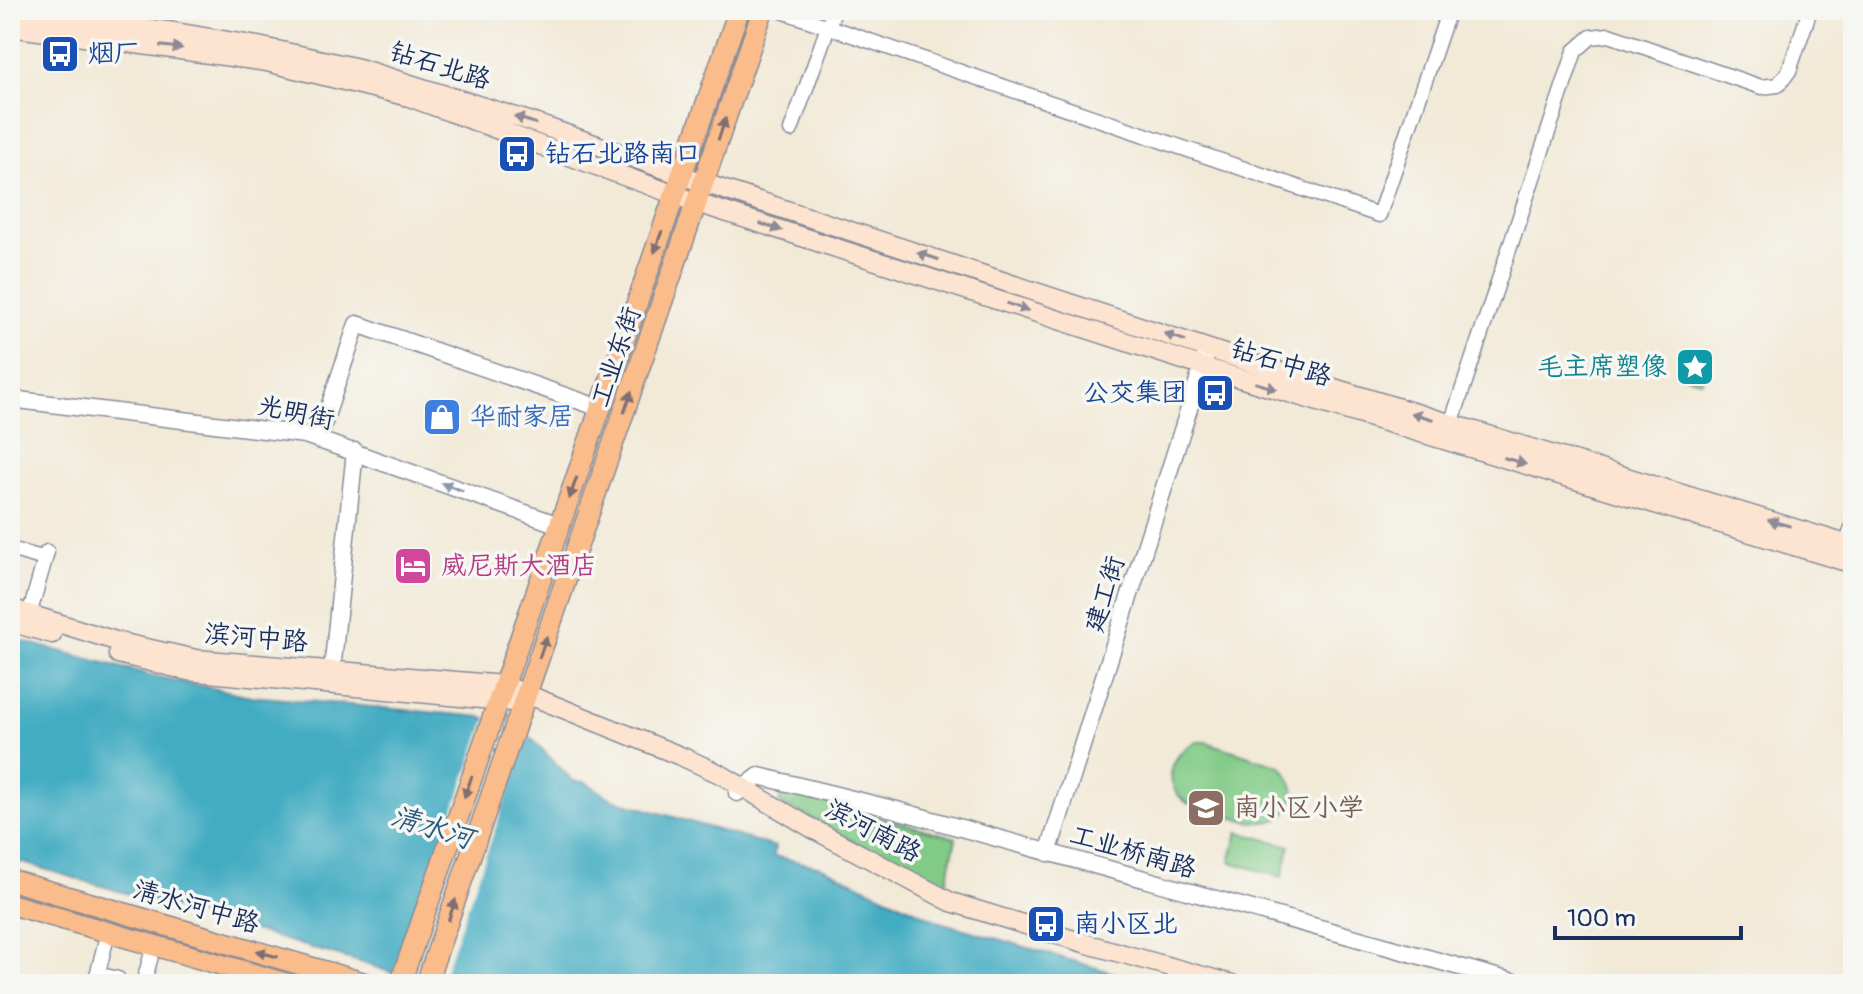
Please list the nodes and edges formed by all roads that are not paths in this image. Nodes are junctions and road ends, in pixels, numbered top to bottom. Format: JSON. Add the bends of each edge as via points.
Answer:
{"nodes":[{"id":1,"x":739,"y":10,"type":"edge"},
{"id":2,"x":763,"y":10,"type":"edge"},
{"id":3,"x":779,"y":10,"type":"edge"},
{"id":4,"x":834,"y":10,"type":"edge"},
{"id":5,"x":1449,"y":10,"type":"edge"},
{"id":6,"x":1810,"y":10,"type":"edge"},
{"id":7,"x":10,"y":11,"type":"edge"},
{"id":8,"x":828,"y":26,"type":"junction"},
{"id":9,"x":10,"y":27,"type":"edge"},
{"id":10,"x":791,"y":130,"type":"dead end"},
{"id":11,"x":681,"y":175,"type":"junction"},
{"id":12,"x":704,"y":183,"type":"junction"},
{"id":13,"x":675,"y":195,"type":"junction"},
{"id":14,"x":697,"y":203,"type":"junction"},
{"id":15,"x":1205,"y":358,"type":"junction"},
{"id":16,"x":10,"y":399,"type":"edge"},
{"id":17,"x":600,"y":408,"type":"junction"},
{"id":18,"x":1448,"y":432,"type":"junction"},
{"id":19,"x":318,"y":440,"type":"junction"},
{"id":20,"x":355,"y":451,"type":"junction"},
{"id":21,"x":1853,"y":524,"type":"edge"},
{"id":22,"x":559,"y":525,"type":"junction"},
{"id":23,"x":10,"y":549,"type":"edge"},
{"id":24,"x":1849,"y":553,"type":"edge"},
{"id":25,"x":10,"y":608,"type":"edge"},
{"id":26,"x":21,"y":621,"type":"edge"},
{"id":27,"x":332,"y":671,"type":"junction"},
{"id":28,"x":499,"y":699,"type":"junction"},
{"id":29,"x":523,"y":706,"type":"junction"},
{"id":30,"x":740,"y":790,"type":"junction"},
{"id":31,"x":1048,"y":853,"type":"junction"},
{"id":32,"x":10,"y":880,"type":"edge"},
{"id":33,"x":10,"y":904,"type":"edge"},
{"id":34,"x":108,"y":932,"type":"junction"},
{"id":35,"x":154,"y":946,"type":"junction"},
{"id":36,"x":96,"y":979,"type":"edge"},
{"id":37,"x":399,"y":982,"type":"edge"},
{"id":38,"x":117,"y":984,"type":"edge"},
{"id":39,"x":143,"y":984,"type":"edge"},
{"id":40,"x":288,"y":984,"type":"edge"},
{"id":41,"x":368,"y":984,"type":"edge"},
{"id":42,"x":426,"y":984,"type":"edge"},
{"id":43,"x":1200,"y":984,"type":"edge"},
{"id":44,"x":1232,"y":984,"type":"edge"},
{"id":45,"x":1521,"y":984,"type":"edge"}],
"edges":[{"from":1,"to":11,"type":"main road","name":"工业东街"},
{"from":12,"to":2,"type":"main road","name":"工业东街","one_way":true},
{"from":3,"to":8,"type":"street"},
{"from":4,"to":8,"type":"street"},
{"from":5,"to":8,"type":"street","via":[[1379,215]]},
{"from":6,"to":18,"type":"street","via":[[1784,80],[1769,87],[1609,35],[1591,37],[1575,51]]},
{"from":11,"to":7,"type":"main road","name":"钻石北路","one_way":true,"via":[[359,68],[216,39]]},
{"from":8,"to":10,"type":"street"},
{"from":9,"to":13,"type":"main road","name":"钻石北路","one_way":true,"via":[[210,52],[335,78],[409,97]]},
{"from":11,"to":12,"type":"main road","name":"钻石北路"},
{"from":11,"to":13,"type":"main road","name":"工业东街"},
{"from":12,"to":14,"type":"main road","name":"工业东街"},
{"from":15,"to":12,"type":"main road","name":"钻石中路","one_way":true},
{"from":13,"to":14,"type":"main road","name":"钻石北路"},
{"from":13,"to":17,"type":"main road","name":"工业东街","one_way":true},
{"from":14,"to":15,"type":"main road","name":"钻石中路","one_way":true},
{"from":29,"to":14,"type":"main road","name":"工业东街","one_way":true},
{"from":15,"to":18,"type":"main road","name":"钻石中路"},
{"from":15,"to":31,"type":"street","name":"建工街"},
{"from":16,"to":19,"type":"street","name":"光明街"},
{"from":17,"to":19,"type":"street","via":[[357,324]]},
{"from":17,"to":22,"type":"main road","name":"工业东街","one_way":true},
{"from":18,"to":24,"type":"main road","name":"钻石中路"},
{"from":19,"to":20,"type":"street","name":"光明街"},
{"from":22,"to":20,"type":"street","name":"光明街","one_way":true},
{"from":20,"to":27,"type":"street"},
{"from":21,"to":24,"type":"street"},
{"from":22,"to":28,"type":"main road","name":"工业东街"},
{"from":23,"to":26,"type":"street","via":[[46,555]]},
{"from":25,"to":26,"type":"main road","name":"滨河中路"},
{"from":26,"to":27,"type":"main road","name":"滨河中路","via":[[196,659]]},
{"from":26,"to":28,"type":"main road","name":"滨河中路","via":[[188,671]]},
{"from":27,"to":28,"type":"main road","name":"滨河中路"},
{"from":28,"to":29,"type":"main road","name":"滨河南路"},
{"from":28,"to":37,"type":"main road","name":"工业东街","one_way":true},
{"from":29,"to":30,"type":"main road","name":"滨河南路"},
{"from":42,"to":29,"type":"main road","name":"工业东街","one_way":true},
{"from":30,"to":31,"type":"street","name":"工业桥南路","via":[[759,776]]},
{"from":30,"to":43,"type":"main road","name":"滨河南路","via":[[896,886],[953,910]]},
{"from":30,"to":44,"type":"main road","name":"滨河南路","via":[[951,902]]},
{"from":31,"to":45,"type":"street","name":"工业桥南路"},
{"from":41,"to":32,"type":"main road","name":"清水河中路","one_way":true},
{"from":33,"to":34,"type":"main road","name":"清水河中路"},
{"from":34,"to":35,"type":"main road","name":"清水河中路"},
{"from":34,"to":36,"type":"street"},
{"from":35,"to":39,"type":"street"},
{"from":35,"to":40,"type":"main road","name":"清水河中路"},
{"from":36,"to":38,"type":"street","via":[[118,979]]}]}
